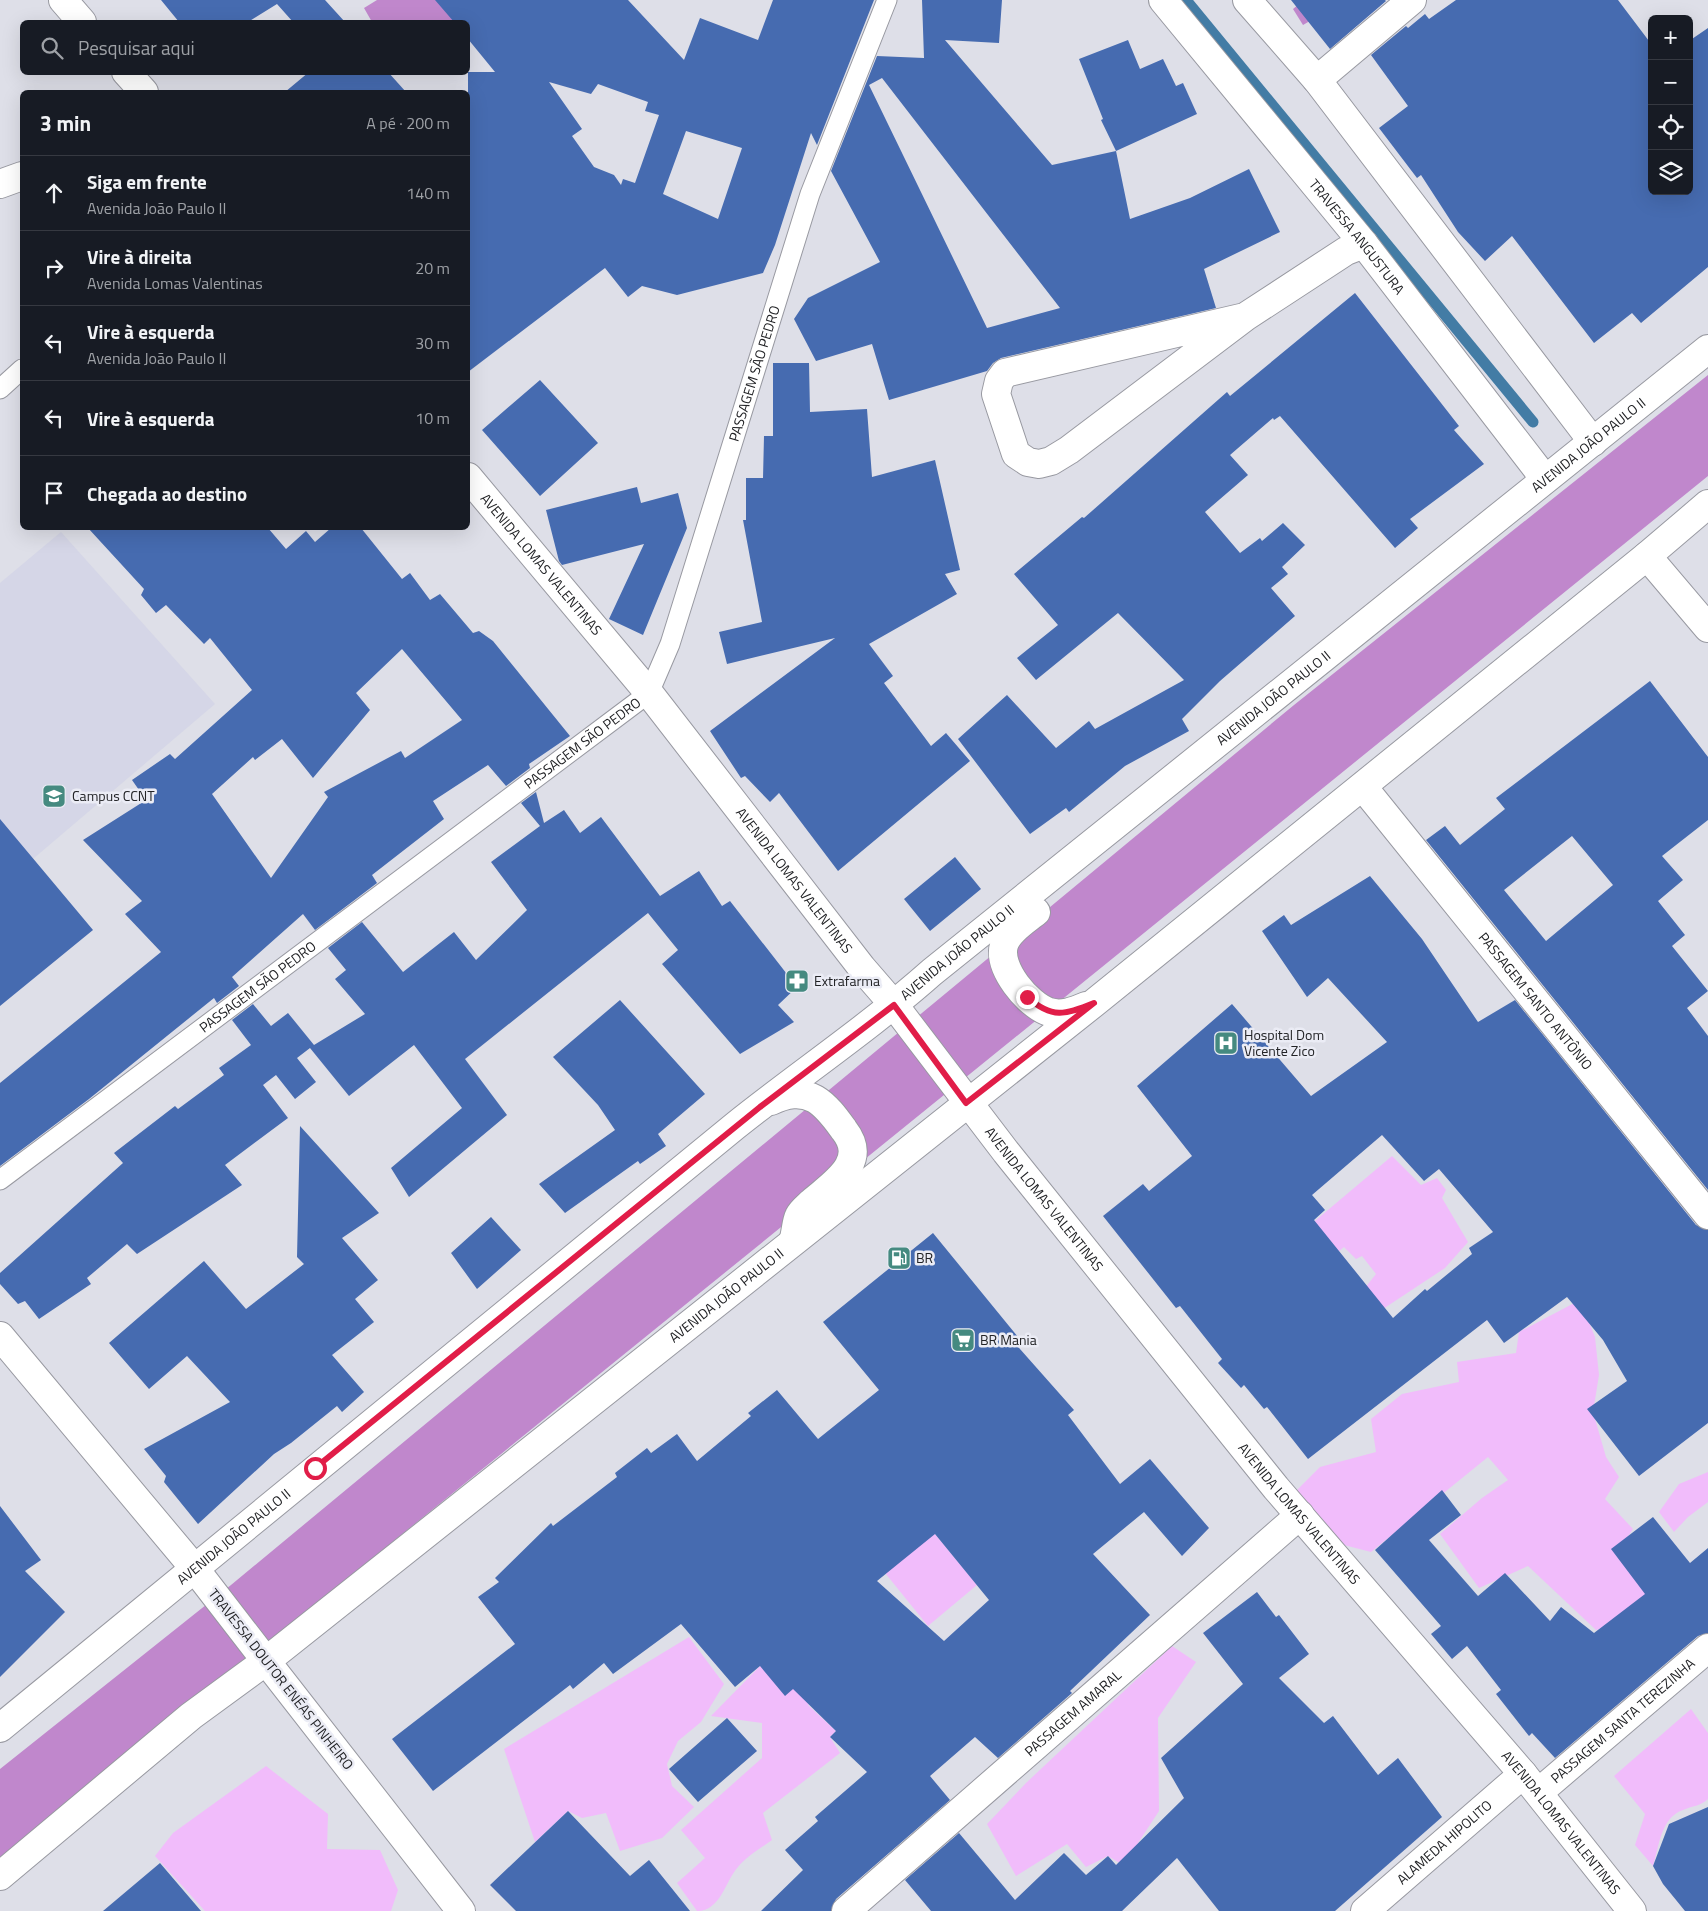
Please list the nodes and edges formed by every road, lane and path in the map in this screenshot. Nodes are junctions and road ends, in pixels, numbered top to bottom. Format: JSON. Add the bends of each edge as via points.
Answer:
{"nodes":[{"id":1,"x":63,"y":0,"type":"edge"},
{"id":2,"x":887,"y":0,"type":"edge"},
{"id":3,"x":1163,"y":0,"type":"edge"},
{"id":4,"x":1248,"y":0,"type":"edge"},
{"id":5,"x":1412,"y":0,"type":"edge"},
{"id":6,"x":80,"y":20,"type":"edge"},
{"id":7,"x":129,"y":75,"type":"edge"},
{"id":8,"x":1317,"y":80,"type":"junction"},
{"id":9,"x":142,"y":90,"type":"edge"},
{"id":10,"x":20,"y":177,"type":"edge"},
{"id":11,"x":0,"y":184,"type":"edge"},
{"id":12,"x":1364,"y":244,"type":"junction"},
{"id":13,"x":1245,"y":317,"type":"junction"},
{"id":14,"x":1708,"y":349,"type":"edge"},
{"id":15,"x":20,"y":371,"type":"edge"},
{"id":16,"x":0,"y":389,"type":"edge"},
{"id":17,"x":1593,"y":442,"type":"junction"},
{"id":18,"x":470,"y":479,"type":"edge"},
{"id":19,"x":1545,"y":479,"type":"junction"},
{"id":20,"x":1708,"y":504,"type":"edge"},
{"id":21,"x":1647,"y":556,"type":"junction"},
{"id":22,"x":1708,"y":628,"type":"edge"},
{"id":23,"x":648,"y":692,"type":"junction"},
{"id":24,"x":1363,"y":786,"type":"junction"},
{"id":25,"x":1067,"y":864,"type":"junction"},
{"id":26,"x":1094,"y":1003,"type":"junction"},
{"id":27,"x":894,"y":1005,"type":"junction"},
{"id":28,"x":966,"y":1103,"type":"junction"},
{"id":29,"x":760,"y":1107,"type":"junction"},
{"id":30,"x":0,"y":1180,"type":"edge"},
{"id":31,"x":1708,"y":1215,"type":"edge"},
{"id":32,"x":794,"y":1242,"type":"junction"},
{"id":33,"x":0,"y":1338,"type":"edge"},
{"id":34,"x":1300,"y":1515,"type":"junction"},
{"id":35,"x":195,"y":1569,"type":"junction"},
{"id":36,"x":1708,"y":1648,"type":"edge"},
{"id":37,"x":266,"y":1661,"type":"junction"},
{"id":38,"x":0,"y":1728,"type":"edge"},
{"id":39,"x":1531,"y":1783,"type":"junction"},
{"id":40,"x":0,"y":1876,"type":"edge"},
{"id":41,"x":461,"y":1911,"type":"edge"},
{"id":42,"x":846,"y":1911,"type":"edge"},
{"id":43,"x":1365,"y":1911,"type":"edge"},
{"id":44,"x":1632,"y":1911,"type":"edge"}],
"edges":[{"from":1,"to":6,"type":"street"},
{"from":2,"to":23,"type":"lane","name":"PASSAGEM SÃO PEDRO","via":[[810,194],[670,644]]},
{"from":3,"to":12,"type":"street","name":"TRAVESSA ANGUSTURA"},
{"from":4,"to":8,"type":"street"},
{"from":5,"to":8,"type":"street"},
{"from":7,"to":9,"type":"street"},
{"from":8,"to":17,"type":"street"},
{"from":10,"to":11,"type":"street"},
{"from":12,"to":13,"type":"street","via":[[1346,251]]},
{"from":12,"to":19,"type":"street","name":"TRAVESSA ANGUSTURA"},
{"from":13,"to":13,"type":"street","via":[[1051,461],[1033,463],[1016,454],[996,394],[999,381],[1005,374]]},
{"from":14,"to":17,"type":"street","name":"AVENIDA JOÃO PAULO II"},
{"from":15,"to":16,"type":"lane"},
{"from":17,"to":19,"type":"street","name":"AVENIDA JOÃO PAULO II"},
{"from":18,"to":23,"type":"street","name":"AVENIDA LOMAS VALENTINAS"},
{"from":19,"to":25,"type":"street","name":"AVENIDA JOÃO PAULO II"},
{"from":20,"to":21,"type":"street","name":"AVENIDA JOÃO PAULO II"},
{"from":21,"to":22,"type":"street"},
{"from":21,"to":24,"type":"street","name":"AVENIDA JOÃO PAULO II"},
{"from":23,"to":27,"type":"street","name":"AVENIDA LOMAS VALENTINAS"},
{"from":23,"to":30,"type":"lane","name":"PASSAGEM SÃO PEDRO"},
{"from":24,"to":26,"type":"street","name":"AVENIDA JOÃO PAULO II"},
{"from":24,"to":31,"type":"street","name":"PASSAGEM SANTO ANTÔNIO"},
{"from":25,"to":26,"type":"street","via":[[1057,893],[1008,936],[1003,947],[1005,968],[1027,997],[1049,1012],[1063,1014]]},
{"from":25,"to":27,"type":"street","name":"AVENIDA JOÃO PAULO II"},
{"from":26,"to":28,"type":"street","name":"AVENIDA JOÃO PAULO II"},
{"from":27,"to":28,"type":"street","name":"AVENIDA LOMAS VALENTINAS"},
{"from":27,"to":29,"type":"street","name":"AVENIDA JOÃO PAULO II"},
{"from":28,"to":32,"type":"street","name":"AVENIDA JOÃO PAULO II"},
{"from":28,"to":34,"type":"street","name":"AVENIDA LOMAS VALENTINAS"},
{"from":29,"to":32,"type":"street","via":[[781,1096],[806,1095],[828,1110],[850,1139],[852,1160],[848,1171],[799,1214]]},
{"from":29,"to":35,"type":"street","name":"AVENIDA JOÃO PAULO II"},
{"from":32,"to":37,"type":"street","name":"AVENIDA JOÃO PAULO II"},
{"from":33,"to":35,"type":"street","name":"TRAVESSA DOUTOR ENÉAS PINHEIRO"},
{"from":34,"to":39,"type":"street","name":"AVENIDA LOMAS VALENTINAS"},
{"from":34,"to":42,"type":"street","name":"PASSAGEM AMARAL"},
{"from":35,"to":37,"type":"street","name":"TRAVESSA DOUTOR ENÉAS PINHEIRO"},
{"from":35,"to":38,"type":"street","name":"AVENIDA JOÃO PAULO II"},
{"from":36,"to":39,"type":"street","name":"PASSAGEM SANTA TEREZINHA"},
{"from":37,"to":40,"type":"street","name":"AVENIDA JOÃO PAULO II","via":[[191,1716]]},
{"from":37,"to":41,"type":"street","name":"TRAVESSA DOUTOR ENÉAS PINHEIRO"},
{"from":39,"to":43,"type":"street","name":"ALAMEDA HIPOLITO"},
{"from":39,"to":44,"type":"street","name":"AVENIDA LOMAS VALENTINAS"}]}
